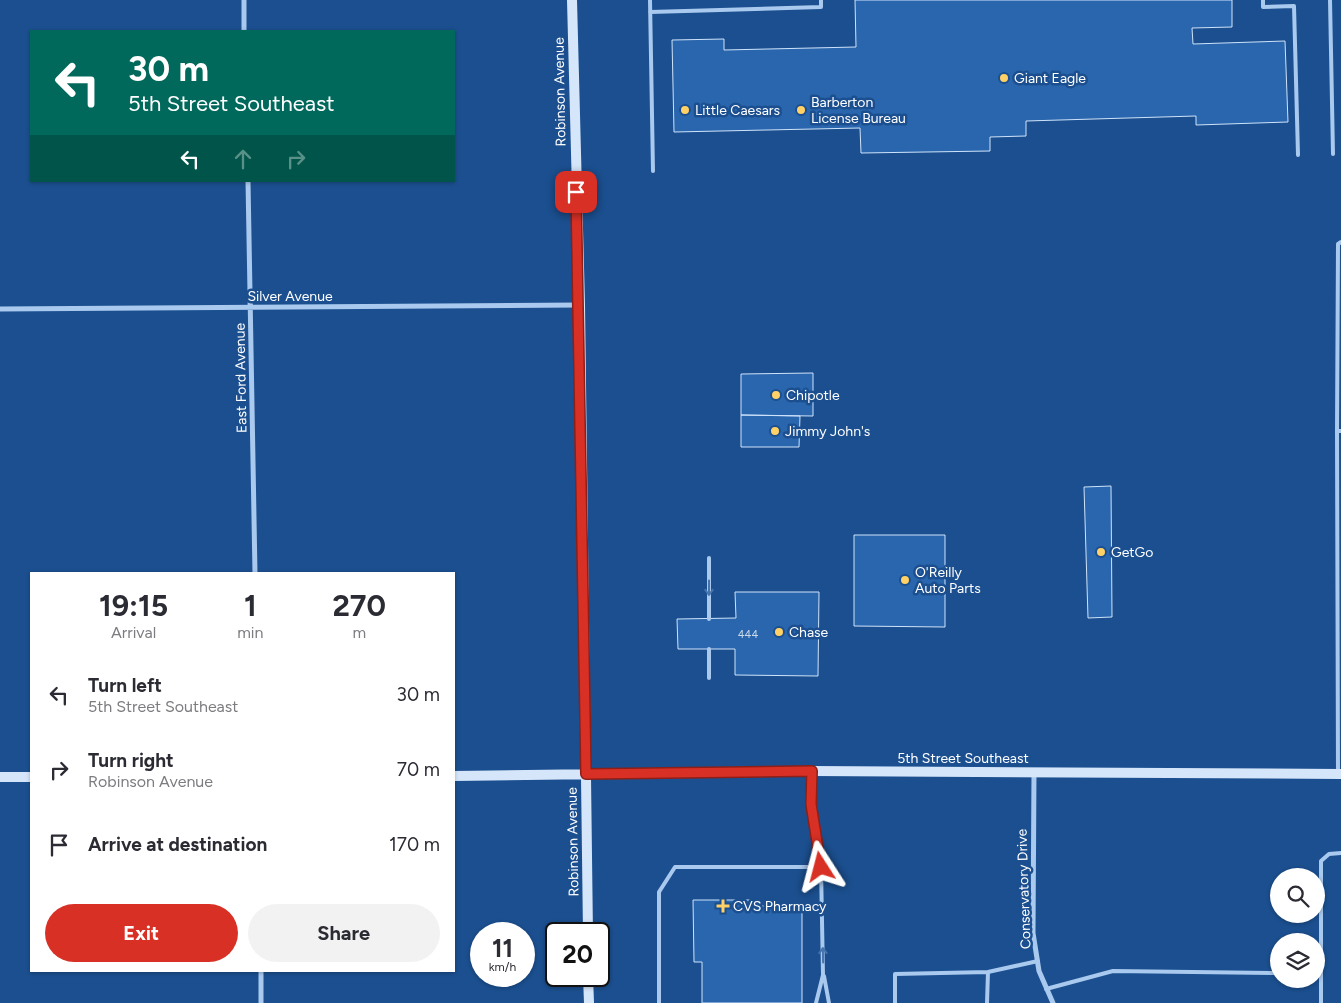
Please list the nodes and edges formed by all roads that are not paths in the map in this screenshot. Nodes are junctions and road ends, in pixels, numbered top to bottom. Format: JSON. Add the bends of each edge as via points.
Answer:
{"nodes":[{"id":1,"x":244,"y":0,"type":"edge"},
{"id":2,"x":572,"y":0,"type":"edge"},
{"id":3,"x":650,"y":0,"type":"edge"},
{"id":4,"x":821,"y":0,"type":"edge"},
{"id":5,"x":1263,"y":0,"type":"edge"},
{"id":6,"x":1330,"y":0,"type":"edge"},
{"id":7,"x":650,"y":12,"type":"junction"},
{"id":8,"x":244,"y":30,"type":"edge"},
{"id":9,"x":1333,"y":154,"type":"dead end"},
{"id":10,"x":1298,"y":155,"type":"dead end"},
{"id":11,"x":653,"y":171,"type":"dead end"},
{"id":12,"x":248,"y":182,"type":"edge"},
{"id":13,"x":1341,"y":242,"type":"edge"},
{"id":14,"x":580,"y":305,"type":"junction"},
{"id":15,"x":251,"y":308,"type":"junction"},
{"id":16,"x":0,"y":309,"type":"edge"},
{"id":17,"x":1339,"y":431,"type":"edge"},
{"id":18,"x":709,"y":558,"type":"dead end"},
{"id":19,"x":255,"y":572,"type":"edge"},
{"id":20,"x":709,"y":619,"type":"dead end"},
{"id":21,"x":709,"y":649,"type":"dead end"},
{"id":22,"x":709,"y":678,"type":"dead end"},
{"id":23,"x":812,"y":771,"type":"junction"},
{"id":24,"x":1034,"y":772,"type":"junction"},
{"id":25,"x":586,"y":774,"type":"junction"},
{"id":26,"x":1339,"y":774,"type":"edge"},
{"id":27,"x":455,"y":776,"type":"edge"},
{"id":28,"x":0,"y":777,"type":"edge"},
{"id":29,"x":30,"y":777,"type":"edge"},
{"id":30,"x":1341,"y":853,"type":"edge"},
{"id":31,"x":821,"y":867,"type":"junction"},
{"id":32,"x":588,"y":922,"type":"edge"},
{"id":33,"x":1320,"y":933,"type":"edge"},
{"id":34,"x":1038,"y":960,"type":"junction"},
{"id":35,"x":261,"y":972,"type":"edge"},
{"id":36,"x":988,"y":972,"type":"junction"},
{"id":37,"x":1270,"y":973,"type":"edge"},
{"id":38,"x":823,"y":975,"type":"junction"},
{"id":39,"x":588,"y":987,"type":"edge"},
{"id":40,"x":1320,"y":988,"type":"edge"},
{"id":41,"x":1046,"y":989,"type":"junction"},
{"id":42,"x":261,"y":1003,"type":"edge"},
{"id":43,"x":589,"y":1003,"type":"edge"},
{"id":44,"x":659,"y":1003,"type":"edge"},
{"id":45,"x":816,"y":1003,"type":"edge"},
{"id":46,"x":829,"y":1003,"type":"edge"},
{"id":47,"x":895,"y":1003,"type":"edge"},
{"id":48,"x":987,"y":1003,"type":"edge"},
{"id":49,"x":1053,"y":1003,"type":"edge"},
{"id":50,"x":1321,"y":1003,"type":"edge"}],
"edges":[{"from":1,"to":8,"type":"street"},
{"from":2,"to":14,"type":"main road","name":"Robinson Avenue"},
{"from":3,"to":7,"type":"lane"},
{"from":4,"to":7,"type":"lane","via":[[821,6]]},
{"from":5,"to":10,"type":"lane","via":[[1263,8],[1294,6]]},
{"from":6,"to":9,"type":"lane"},
{"from":7,"to":11,"type":"lane"},
{"from":12,"to":15,"type":"street","name":"East Ford Avenue"},
{"from":13,"to":17,"type":"lane","via":[[1338,244]]},
{"from":14,"to":15,"type":"street","name":"Silver Avenue"},
{"from":14,"to":25,"type":"main road","name":"Robinson Avenue"},
{"from":15,"to":16,"type":"street","name":"Silver Avenue"},
{"from":15,"to":19,"type":"street","name":"East Ford Avenue"},
{"from":17,"to":26,"type":"lane"},
{"from":18,"to":20,"type":"lane","one_way":true},
{"from":21,"to":22,"type":"lane"},
{"from":23,"to":24,"type":"main road","name":"5th Street Southeast"},
{"from":23,"to":25,"type":"main road","name":"5th Street Southeast"},
{"from":23,"to":31,"type":"lane","via":[[811,804]]},
{"from":24,"to":26,"type":"main road","name":"5th Street Southeast"},
{"from":24,"to":34,"type":"street","name":"Conservatory Drive","via":[[1033,933]]},
{"from":25,"to":27,"type":"main road","name":"5th Street Southeast"},
{"from":25,"to":32,"type":"main road","name":"Robinson Avenue"},
{"from":28,"to":29,"type":"main road"},
{"from":30,"to":33,"type":"lane","via":[[1329,854],[1321,861]]},
{"from":38,"to":31,"type":"lane","one_way":true},
{"from":31,"to":44,"type":"lane","via":[[674,866],[660,892]]},
{"from":34,"to":36,"type":"lane"},
{"from":34,"to":41,"type":"street","name":"Conservatory Drive"},
{"from":35,"to":42,"type":"street"},
{"from":36,"to":47,"type":"lane","via":[[895,974]]},
{"from":36,"to":48,"type":"lane"},
{"from":37,"to":41,"type":"lane","via":[[1113,971]]},
{"from":38,"to":45,"type":"lane"},
{"from":38,"to":46,"type":"lane"},
{"from":39,"to":43,"type":"main road"},
{"from":40,"to":50,"type":"lane"},
{"from":41,"to":49,"type":"street","name":"Conservatory Drive"}]}
